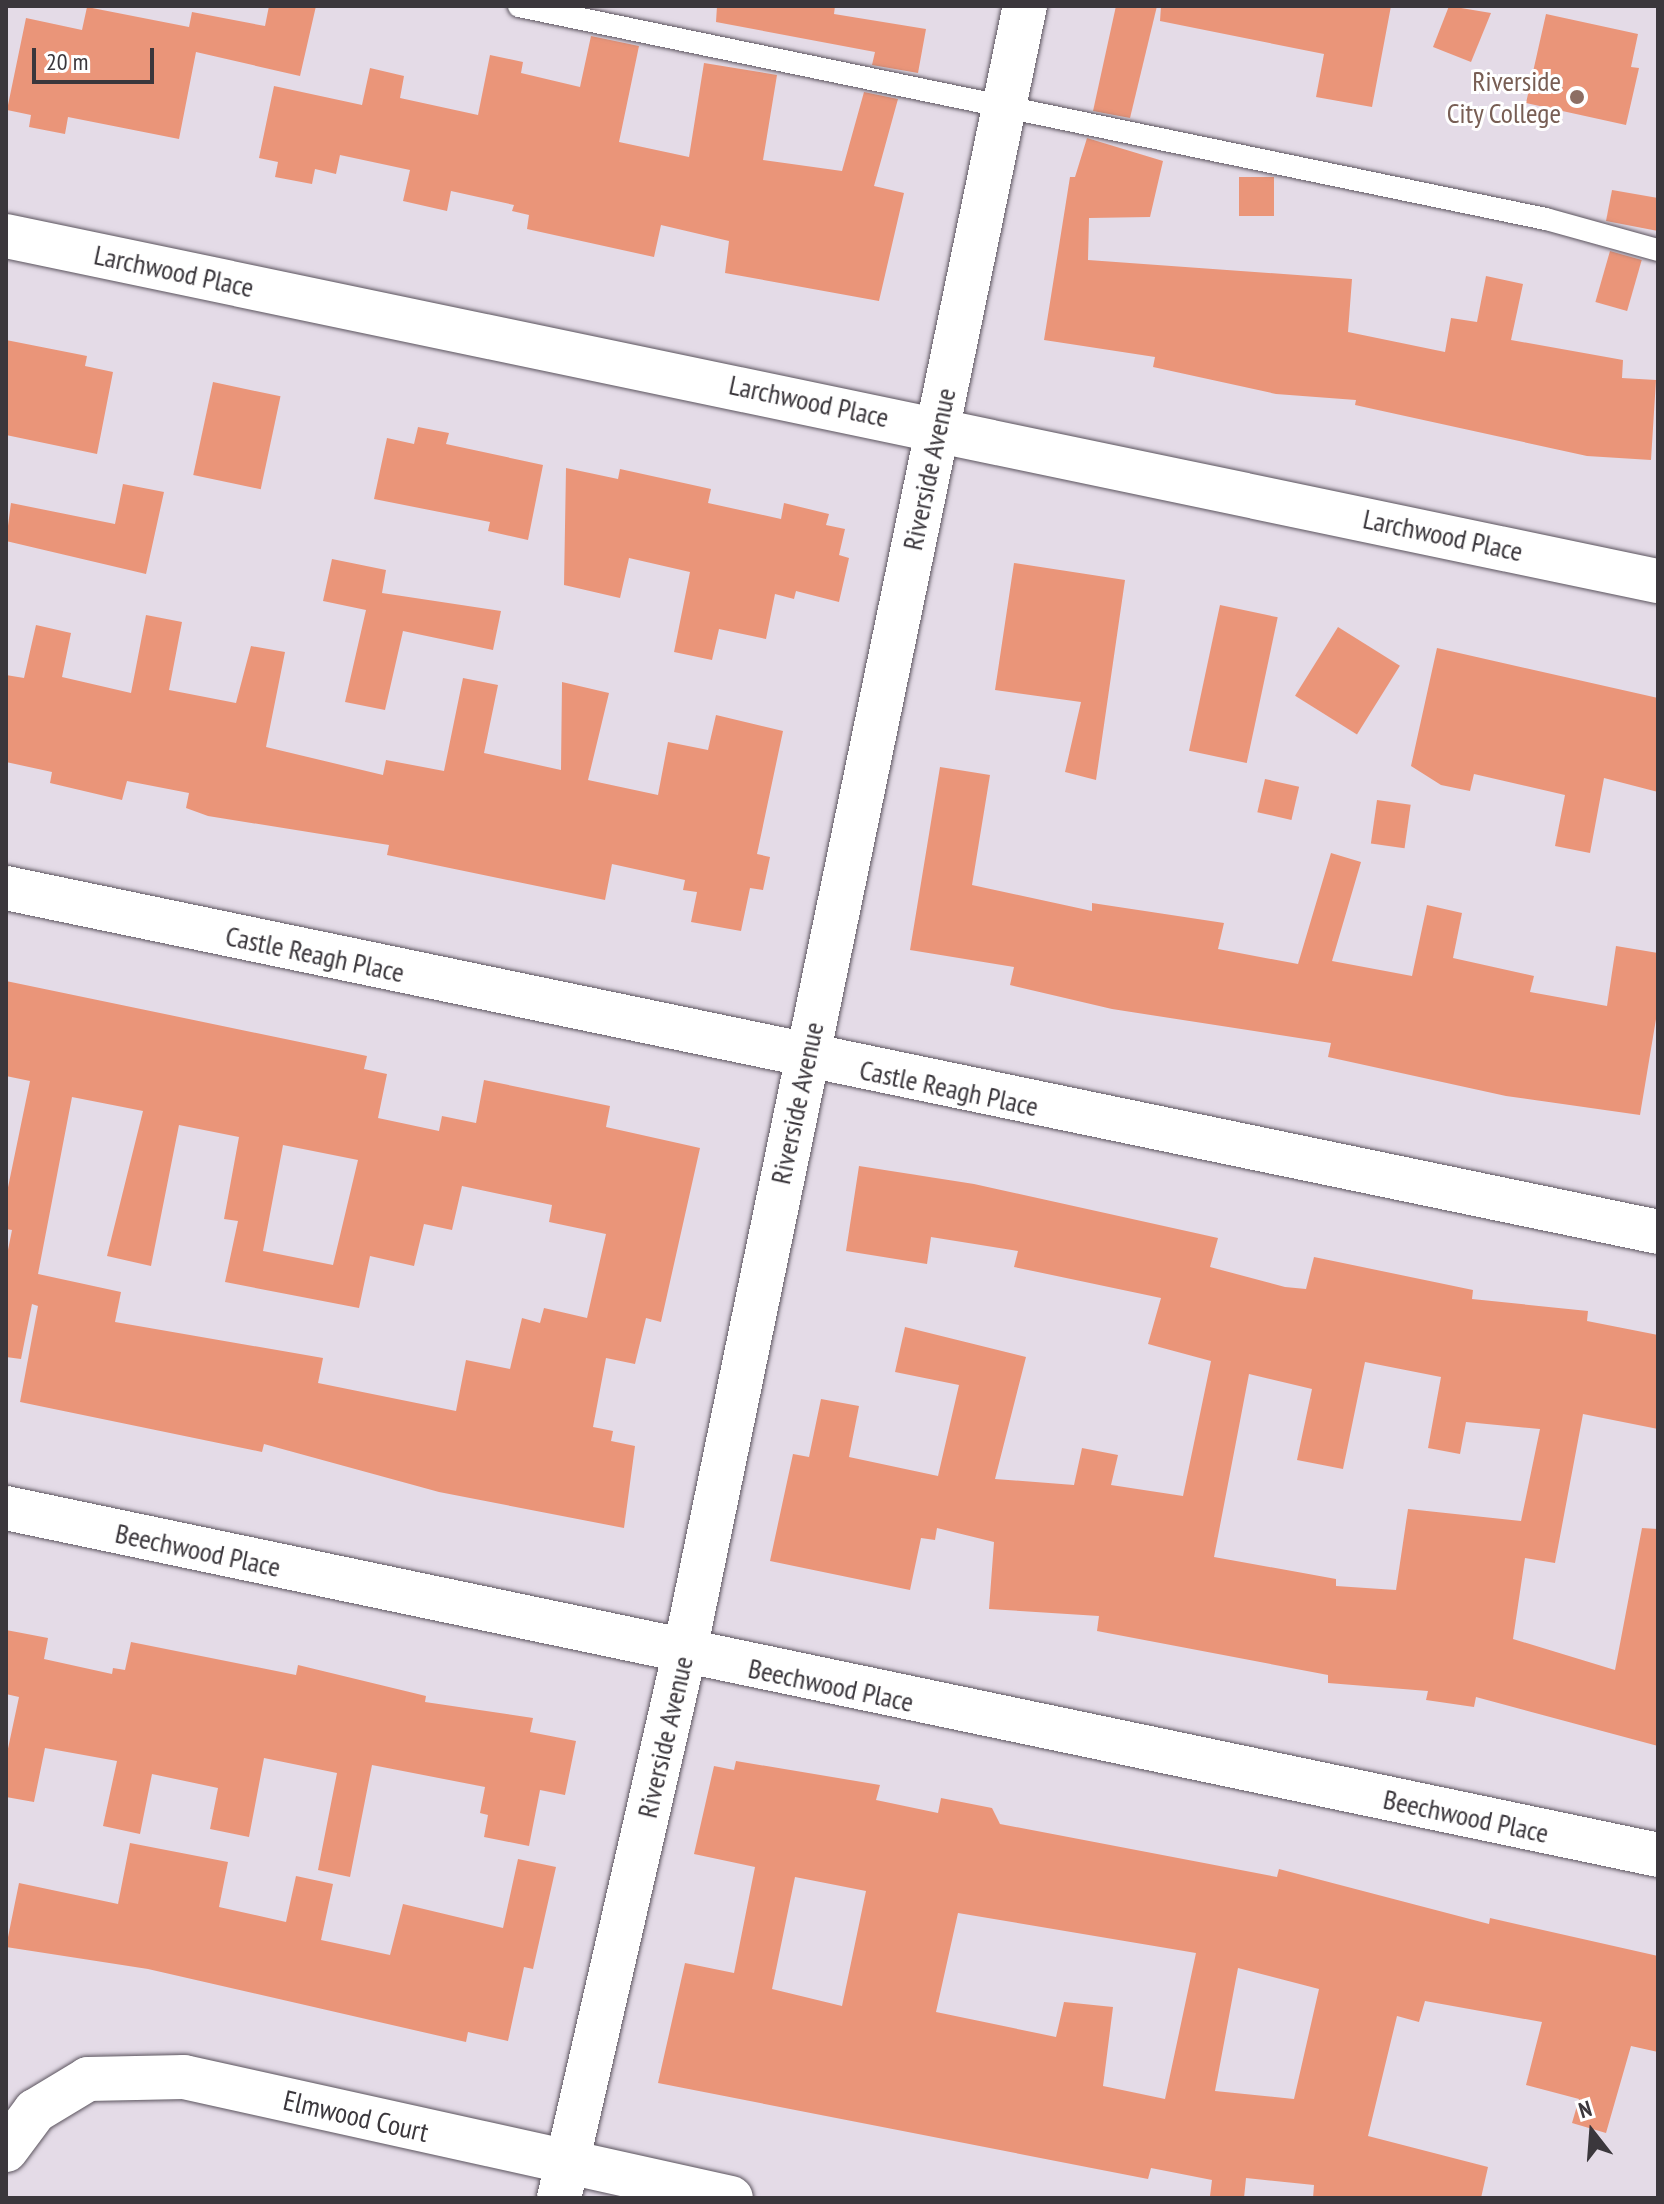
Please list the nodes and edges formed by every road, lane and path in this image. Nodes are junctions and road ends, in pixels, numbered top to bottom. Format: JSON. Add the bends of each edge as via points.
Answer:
{"nodes":[{"id":1,"x":519,"y":6,"type":"edge"},
{"id":2,"x":1025,"y":6,"type":"edge"},
{"id":3,"x":1006,"y":107,"type":"junction"},
{"id":4,"x":6,"y":236,"type":"edge"},
{"id":5,"x":1658,"y":250,"type":"edge"},
{"id":6,"x":938,"y":428,"type":"junction"},
{"id":7,"x":1658,"y":581,"type":"edge"},
{"id":8,"x":6,"y":888,"type":"edge"},
{"id":9,"x":806,"y":1059,"type":"junction"},
{"id":10,"x":1658,"y":1232,"type":"edge"},
{"id":11,"x":6,"y":1508,"type":"edge"},
{"id":12,"x":684,"y":1655,"type":"junction"},
{"id":13,"x":1658,"y":1855,"type":"edge"},
{"id":14,"x":6,"y":2150,"type":"edge"},
{"id":15,"x":562,"y":2180,"type":"edge"},
{"id":16,"x":731,"y":2198,"type":"edge"}],
"edges":[{"from":1,"to":3,"type":"lane"},
{"from":2,"to":3,"type":"street","name":"Riverside Avenue"},
{"from":3,"to":5,"type":"lane","via":[[1546,219]]},
{"from":3,"to":6,"type":"street","name":"Riverside Avenue"},
{"from":4,"to":6,"type":"street","name":"Larchwood Place"},
{"from":6,"to":7,"type":"street","name":"Larchwood Place"},
{"from":6,"to":9,"type":"street","name":"Riverside Avenue"},
{"from":8,"to":9,"type":"street","name":"Castle Reagh Place"},
{"from":9,"to":10,"type":"street","name":"Castle Reagh Place"},
{"from":9,"to":12,"type":"street","name":"Riverside Avenue"},
{"from":11,"to":12,"type":"street","name":"Beechwood Place"},
{"from":12,"to":13,"type":"street","name":"Beechwood Place"},
{"from":12,"to":15,"type":"street","name":"Riverside Avenue"},
{"from":14,"to":15,"type":"street","name":"Elmwood Court","via":[[35,2111],[88,2079],[184,2077]]},
{"from":15,"to":16,"type":"street","name":"Elmwood Court"}]}
